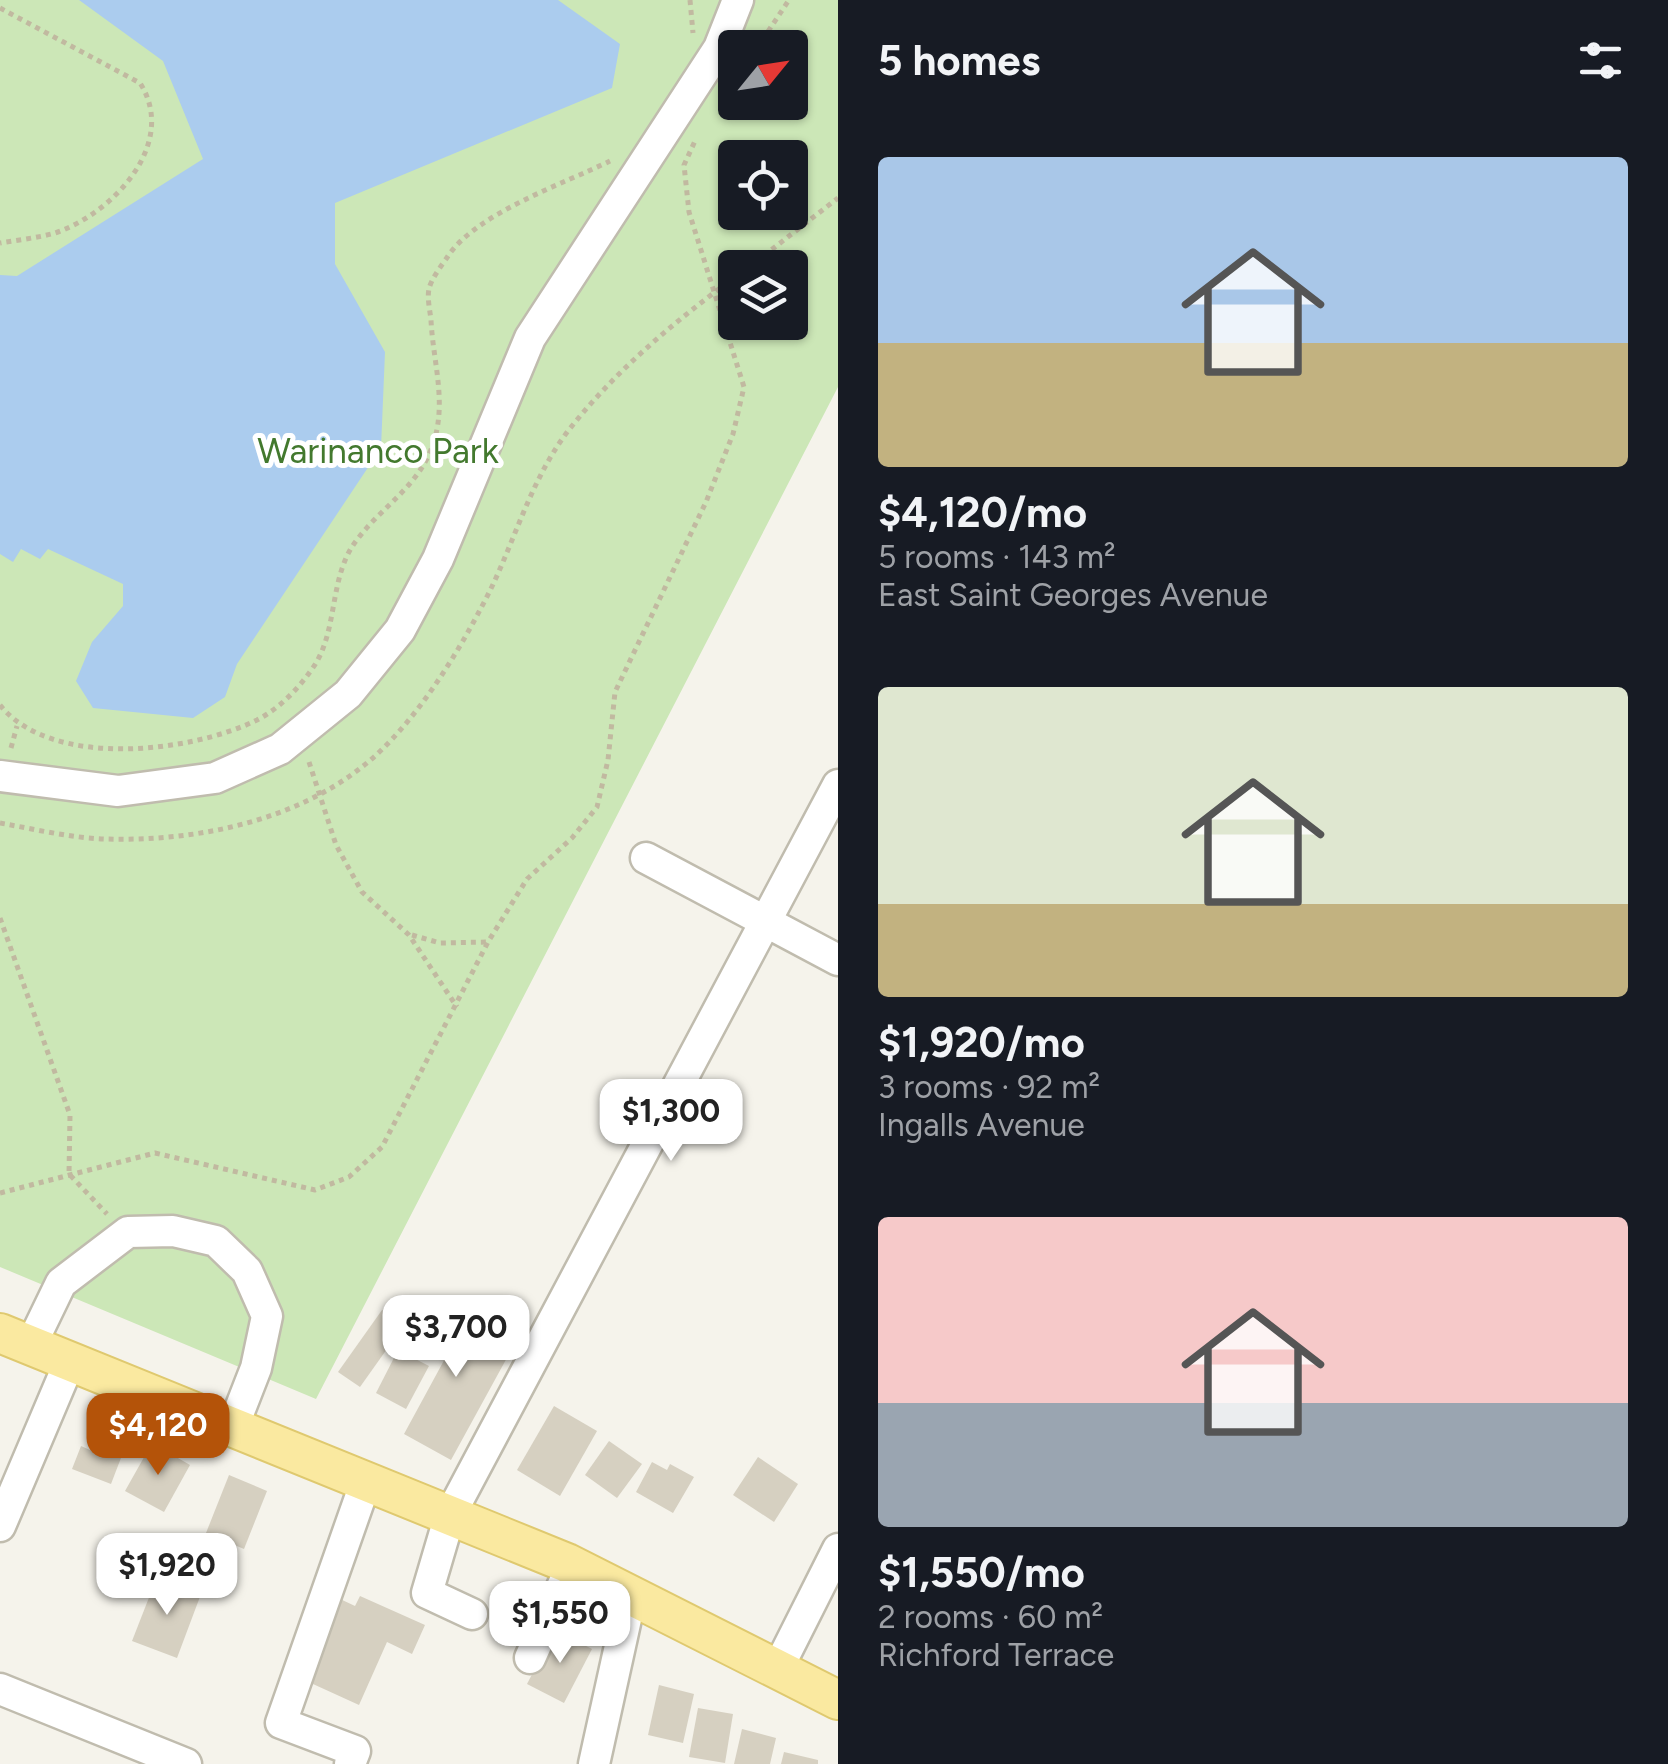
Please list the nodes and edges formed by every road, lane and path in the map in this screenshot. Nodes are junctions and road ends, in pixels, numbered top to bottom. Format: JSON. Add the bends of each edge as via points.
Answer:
{"nodes":[{"id":1,"x":690,"y":0,"type":"edge"},
{"id":2,"x":738,"y":0,"type":"edge"},
{"id":3,"x":790,"y":0,"type":"edge"},
{"id":4,"x":0,"y":8,"type":"edge"},
{"id":5,"x":770,"y":30,"type":"edge"},
{"id":6,"x":692,"y":42,"type":"dead end"},
{"id":7,"x":700,"y":129,"type":"dead end"},
{"id":8,"x":618,"y":157,"type":"dead end"},
{"id":9,"x":838,"y":198,"type":"edge"},
{"id":10,"x":0,"y":243,"type":"edge"},
{"id":11,"x":771,"y":250,"type":"edge"},
{"id":12,"x":280,"y":704,"type":"junction"},
{"id":13,"x":0,"y":705,"type":"edge"},
{"id":14,"x":299,"y":734,"type":"junction"},
{"id":15,"x":0,"y":776,"type":"edge"},
{"id":16,"x":838,"y":785,"type":"edge"},
{"id":17,"x":646,"y":858,"type":"dead end"},
{"id":18,"x":0,"y":918,"type":"edge"},
{"id":19,"x":766,"y":923,"type":"junction"},
{"id":20,"x":410,"y":934,"type":"junction"},
{"id":21,"x":488,"y":942,"type":"junction"},
{"id":22,"x":838,"y":960,"type":"edge"},
{"id":23,"x":457,"y":1008,"type":"junction"},
{"id":24,"x":69,"y":1174,"type":"junction"},
{"id":25,"x":0,"y":1194,"type":"edge"},
{"id":26,"x":128,"y":1232,"type":"junction"},
{"id":27,"x":16,"y":1339,"type":"edge"},
{"id":28,"x":70,"y":1361,"type":"junction"},
{"id":29,"x":233,"y":1427,"type":"junction"},
{"id":30,"x":366,"y":1482,"type":"junction"},
{"id":31,"x":450,"y":1515,"type":"junction"},
{"id":32,"x":0,"y":1526,"type":"edge"},
{"id":33,"x":838,"y":1550,"type":"edge"},
{"id":34,"x":572,"y":1565,"type":"junction"},
{"id":35,"x":631,"y":1596,"type":"junction"},
{"id":36,"x":472,"y":1614,"type":"dead end"},
{"id":37,"x":530,"y":1658,"type":"dead end"},
{"id":38,"x":777,"y":1670,"type":"junction"},
{"id":39,"x":0,"y":1689,"type":"edge"},
{"id":40,"x":838,"y":1700,"type":"edge"},
{"id":41,"x":186,"y":1764,"type":"edge"},
{"id":42,"x":350,"y":1764,"type":"edge"},
{"id":43,"x":594,"y":1764,"type":"edge"}],
"edges":[{"from":1,"to":6,"type":"path"},
{"from":2,"to":14,"type":"street","via":[[719,48],[530,338],[438,559],[400,630],[348,694]]},
{"from":3,"to":5,"type":"path"},
{"from":4,"to":10,"type":"path","via":[[140,84],[150,99],[153,134],[133,176],[95,212],[55,232]]},
{"from":7,"to":21,"type":"path","via":[[684,166],[689,212],[744,387],[732,434],[615,692],[597,807],[527,879]]},
{"from":8,"to":12,"type":"path","via":[[470,231],[449,254],[429,289],[442,404],[433,446],[417,479],[354,543],[316,665]]},
{"from":9,"to":11,"type":"path"},
{"from":12,"to":13,"type":"path","via":[[194,743],[134,749],[43,736],[16,726]]},
{"from":12,"to":14,"type":"path"},
{"from":14,"to":15,"type":"street","via":[[280,749],[196,781],[118,791]]},
{"from":14,"to":20,"type":"path","via":[[336,846],[362,892]]},
{"from":16,"to":19,"type":"street"},
{"from":17,"to":19,"type":"street"},
{"from":18,"to":24,"type":"path","via":[[70,1115]]},
{"from":19,"to":22,"type":"street"},
{"from":19,"to":31,"type":"street"},
{"from":20,"to":21,"type":"path","via":[[440,943]]},
{"from":20,"to":23,"type":"path"},
{"from":21,"to":23,"type":"path"},
{"from":23,"to":24,"type":"path","via":[[382,1147],[349,1177],[314,1190],[154,1152]]},
{"from":24,"to":25,"type":"path"},
{"from":24,"to":26,"type":"path"},
{"from":26,"to":27,"type":"street","via":[[61,1283]]},
{"from":26,"to":29,"type":"street","via":[[173,1231],[216,1242],[247,1272],[267,1316]]},
{"from":27,"to":28,"type":"main road"},
{"from":28,"to":29,"type":"main road"},
{"from":28,"to":32,"type":"street"},
{"from":29,"to":30,"type":"main road"},
{"from":30,"to":31,"type":"main road"},
{"from":30,"to":42,"type":"street","via":[[282,1723],[355,1751]]},
{"from":31,"to":34,"type":"main road"},
{"from":31,"to":36,"type":"street","via":[[427,1594]]},
{"from":33,"to":38,"type":"street"},
{"from":34,"to":35,"type":"main road"},
{"from":34,"to":37,"type":"street"},
{"from":35,"to":38,"type":"main road"},
{"from":35,"to":43,"type":"street"},
{"from":38,"to":40,"type":"main road"},
{"from":39,"to":41,"type":"street"}]}
